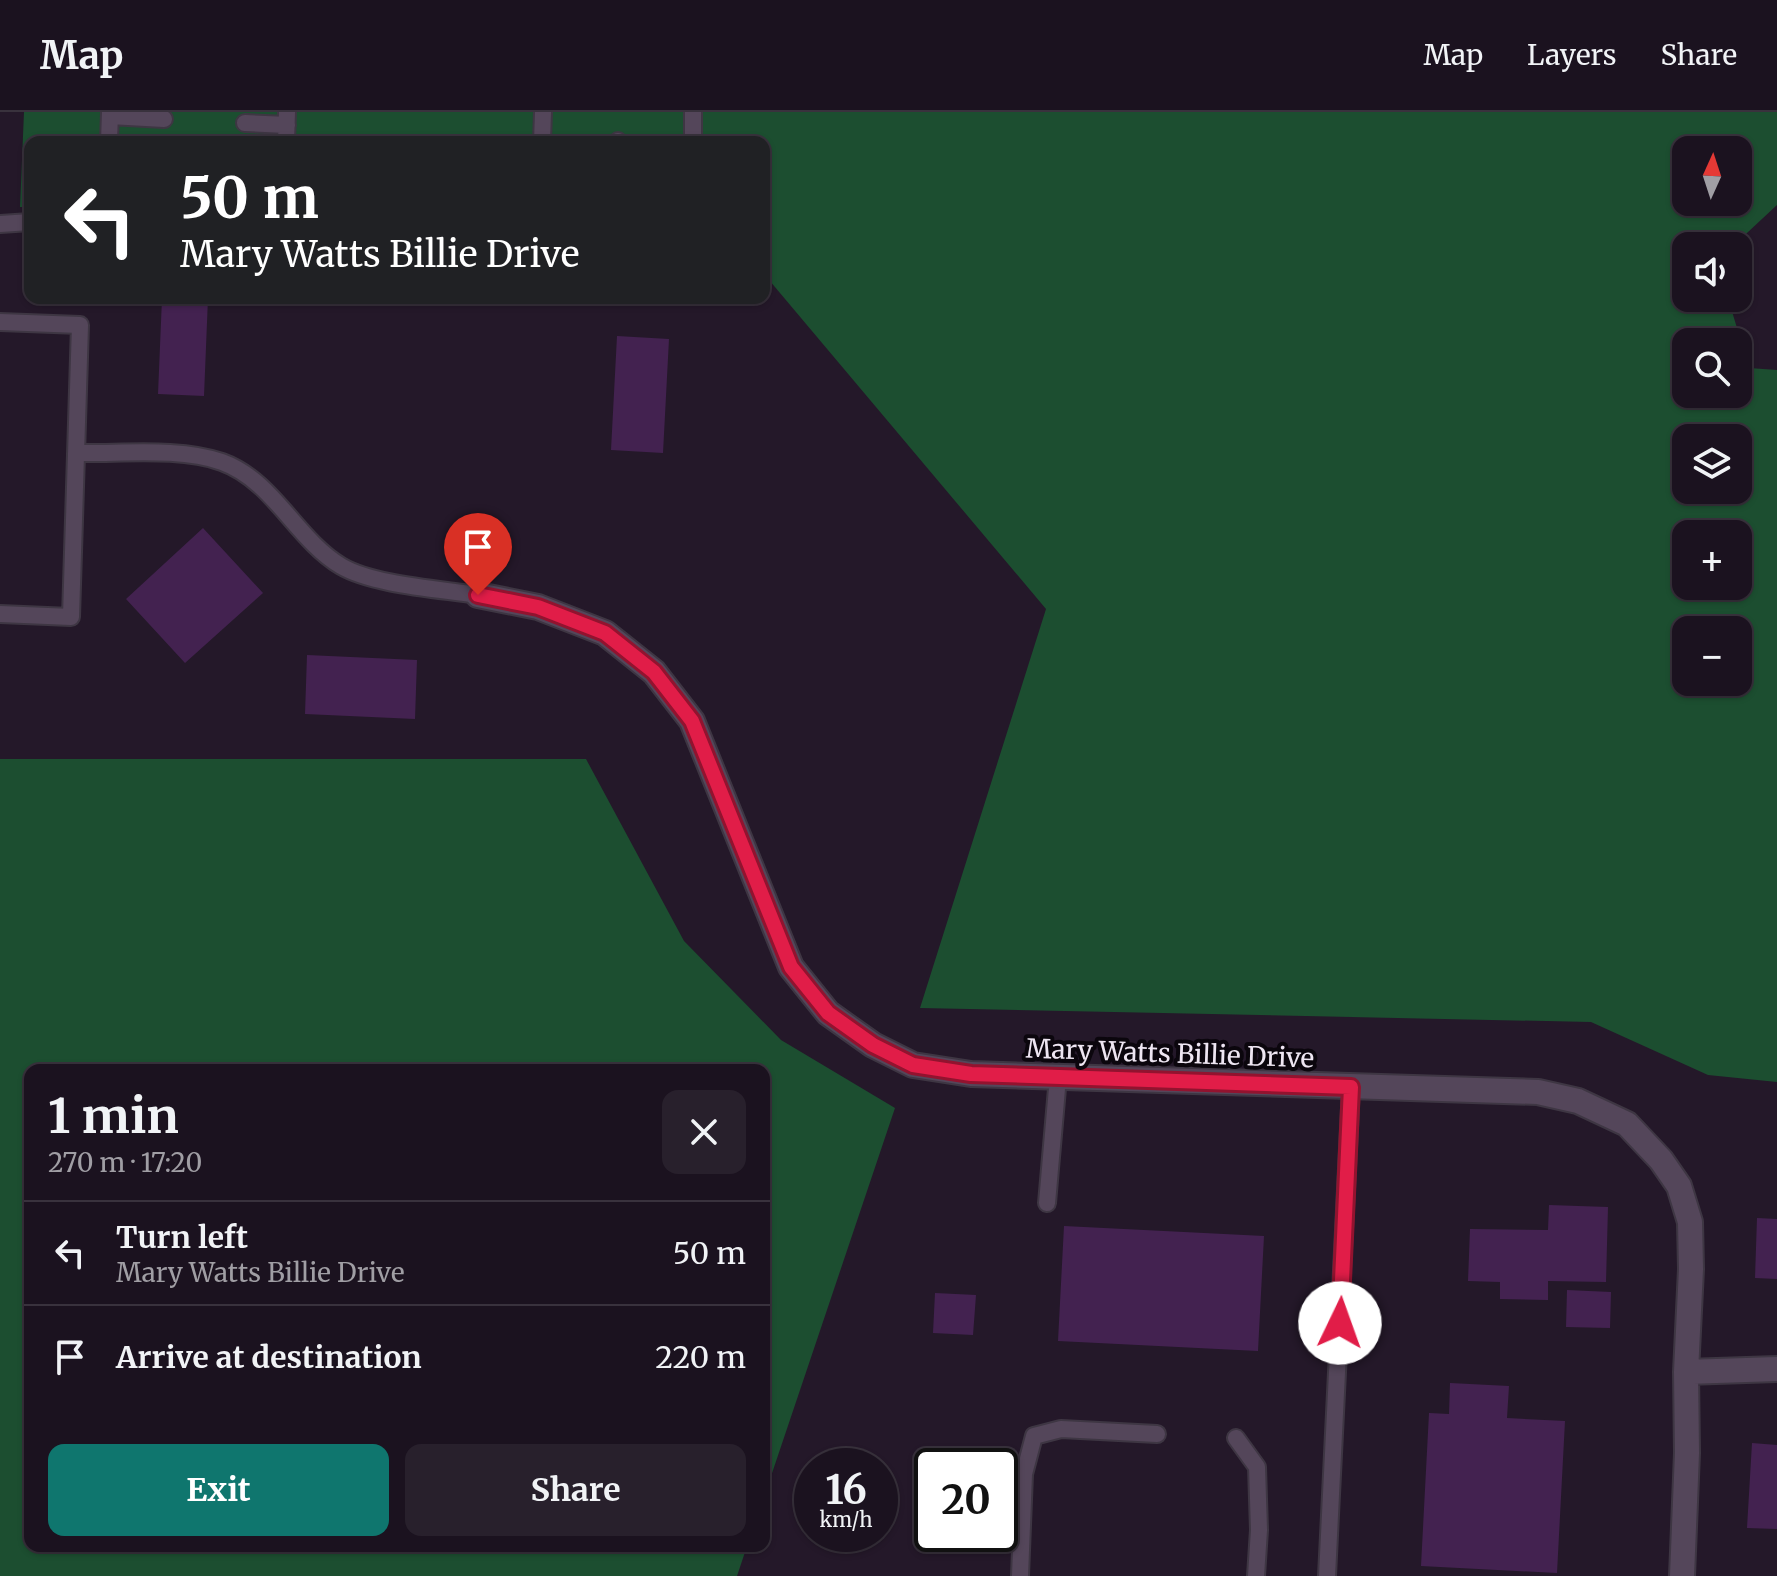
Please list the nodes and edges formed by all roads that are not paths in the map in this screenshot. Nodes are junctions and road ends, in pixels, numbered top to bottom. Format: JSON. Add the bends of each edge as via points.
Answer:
{"nodes":[{"id":1,"x":543,"y":112,"type":"edge"},
{"id":2,"x":693,"y":112,"type":"edge"},
{"id":3,"x":110,"y":114,"type":"edge"},
{"id":4,"x":164,"y":119,"type":"dead end"},
{"id":5,"x":245,"y":123,"type":"dead end"},
{"id":6,"x":287,"y":126,"type":"edge"},
{"id":7,"x":109,"y":136,"type":"edge"},
{"id":8,"x":542,"y":136,"type":"edge"},
{"id":9,"x":693,"y":136,"type":"edge"},
{"id":10,"x":24,"y":222,"type":"edge"},
{"id":11,"x":0,"y":224,"type":"edge"},
{"id":12,"x":0,"y":322,"type":"edge"},
{"id":13,"x":76,"y":453,"type":"junction"},
{"id":14,"x":478,"y":595,"type":"joint"},
{"id":15,"x":0,"y":614,"type":"edge"},
{"id":16,"x":1058,"y":1077,"type":"junction"},
{"id":17,"x":1351,"y":1087,"type":"junction"},
{"id":18,"x":1047,"y":1203,"type":"dead end"},
{"id":19,"x":1777,"y":1369,"type":"edge"},
{"id":20,"x":1686,"y":1372,"type":"junction"},
{"id":21,"x":1157,"y":1434,"type":"dead end"},
{"id":22,"x":1236,"y":1438,"type":"dead end"},
{"id":23,"x":1020,"y":1576,"type":"edge"},
{"id":24,"x":1256,"y":1576,"type":"edge"},
{"id":25,"x":1327,"y":1576,"type":"edge"},
{"id":26,"x":1682,"y":1576,"type":"edge"}],
"edges":[{"from":1,"to":8,"type":"lane"},
{"from":2,"to":9,"type":"lane"},
{"from":3,"to":4,"type":"lane"},
{"from":3,"to":7,"type":"lane"},
{"from":5,"to":6,"type":"lane"},
{"from":10,"to":11,"type":"lane"},
{"from":12,"to":13,"type":"lane","via":[[80,325]]},
{"from":13,"to":14,"type":"lane","via":[[194,455],[224,463],[260,484],[341,566],[369,577]]},
{"from":13,"to":15,"type":"lane","via":[[71,617]]},
{"from":14,"to":16,"type":"street","name":"Mary Watts Billie Drive","via":[[538,607],[605,633],[654,672],[692,721],[791,967],[828,1013],[913,1065],[971,1074]]},
{"from":16,"to":17,"type":"street","name":"Mary Watts Billie Drive"},
{"from":16,"to":18,"type":"lane"},
{"from":17,"to":20,"type":"street","name":"Mary Watts Billie Drive","via":[[1538,1092],[1578,1101],[1627,1124],[1679,1186],[1690,1222]]},
{"from":17,"to":25,"type":"lane"},
{"from":19,"to":20,"type":"street"},
{"from":20,"to":26,"type":"street","name":"Mary Watts Billie Drive"},
{"from":21,"to":23,"type":"lane","via":[[1061,1429],[1034,1436],[1024,1474]]},
{"from":22,"to":24,"type":"lane","via":[[1257,1467]]}]}
